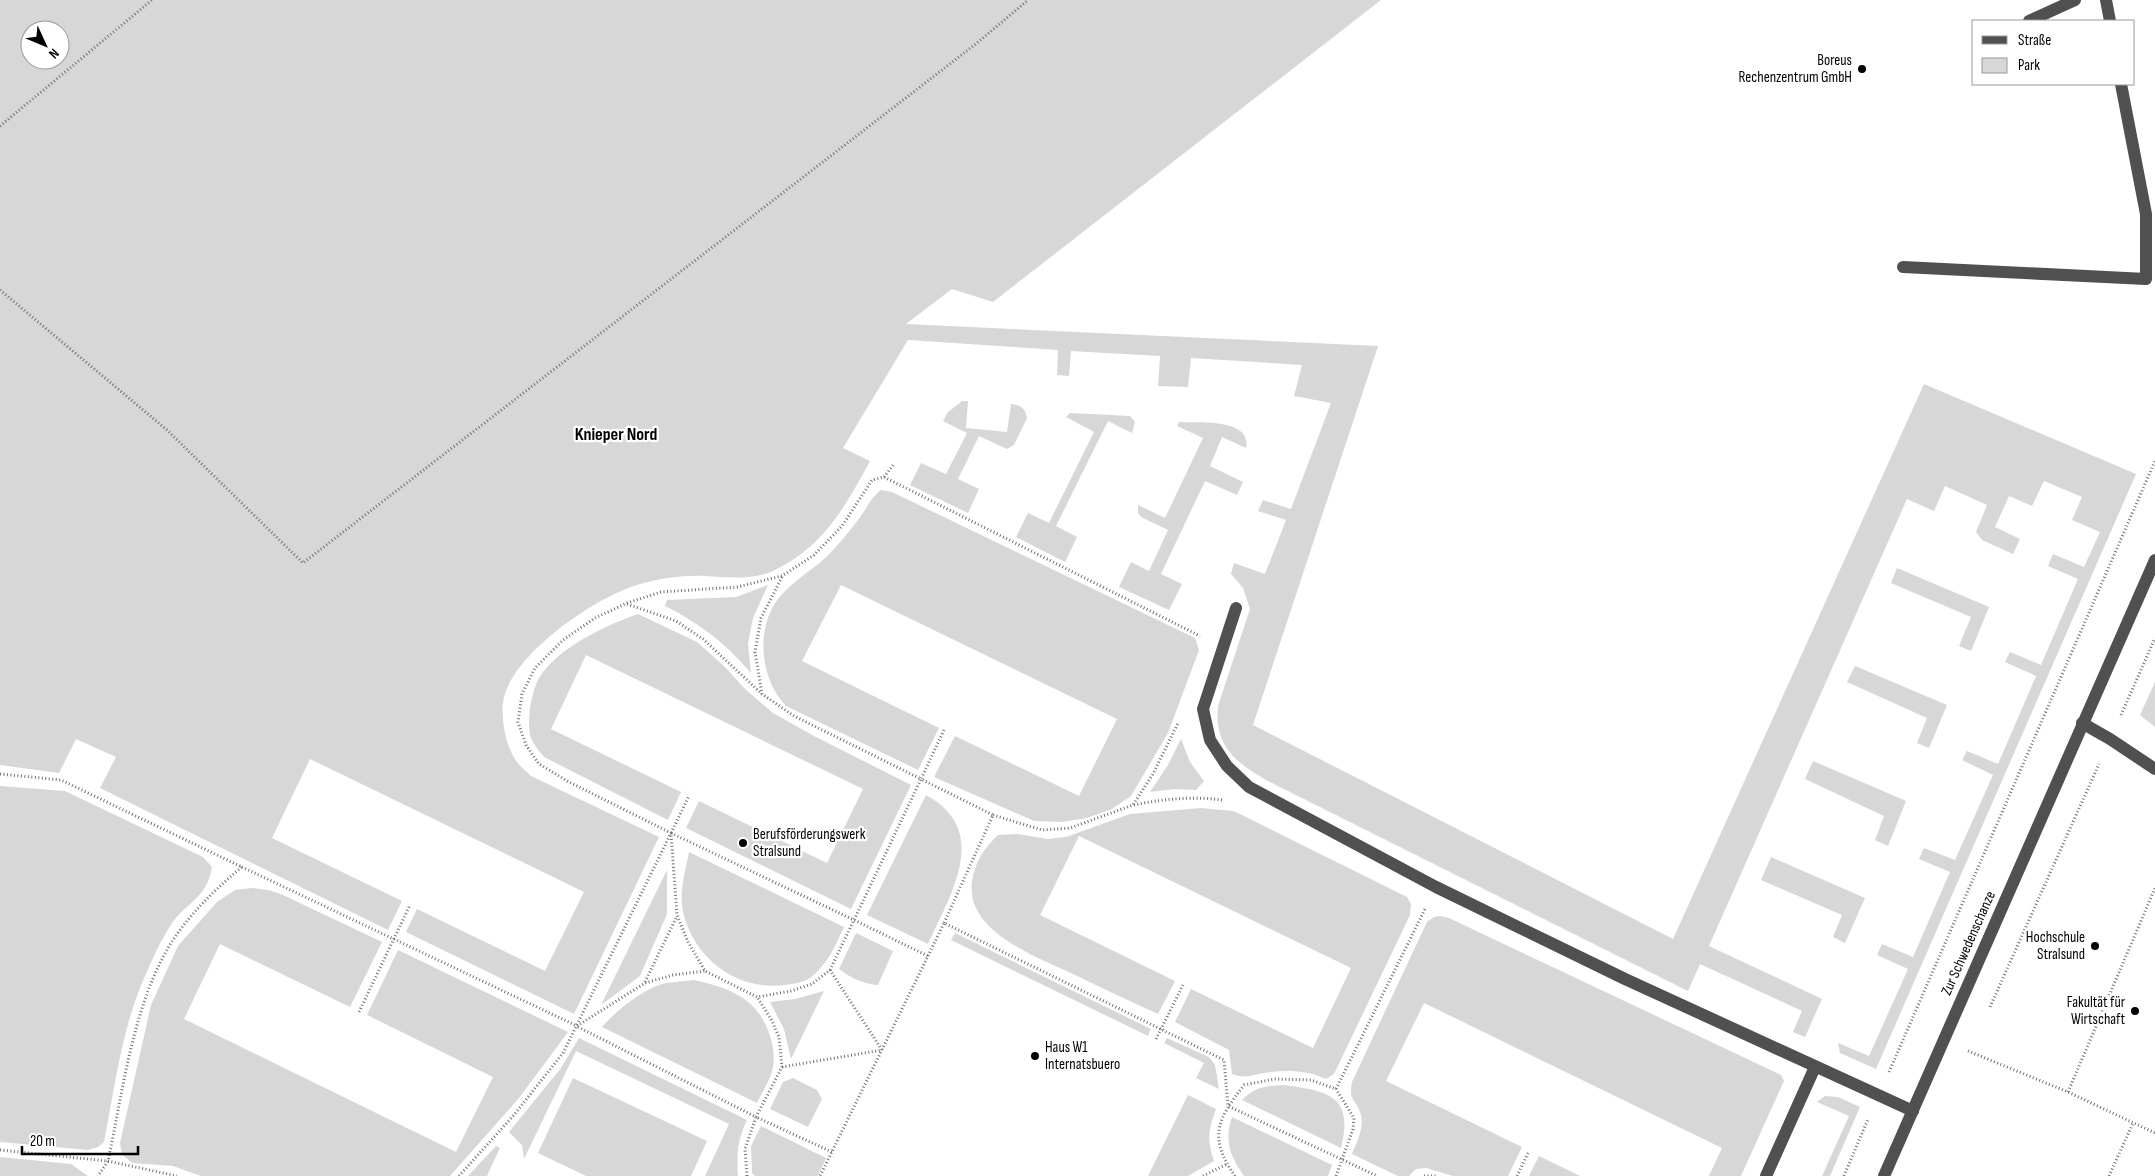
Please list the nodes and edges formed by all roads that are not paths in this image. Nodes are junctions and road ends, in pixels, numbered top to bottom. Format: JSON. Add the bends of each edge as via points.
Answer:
{"nodes":[{"id":1,"x":2076,"y":0,"type":"edge"},
{"id":2,"x":2106,"y":0,"type":"edge"},
{"id":3,"x":2031,"y":20,"type":"edge"},
{"id":4,"x":2110,"y":20,"type":"edge"},
{"id":5,"x":2121,"y":85,"type":"edge"},
{"id":6,"x":1903,"y":267,"type":"dead end"},
{"id":7,"x":2155,"y":560,"type":"edge"},
{"id":8,"x":1236,"y":608,"type":"dead end"},
{"id":9,"x":2082,"y":723,"type":"junction"},
{"id":10,"x":2155,"y":769,"type":"edge"},
{"id":11,"x":1815,"y":1067,"type":"junction"},
{"id":12,"x":1913,"y":1111,"type":"junction"},
{"id":13,"x":1766,"y":1176,"type":"edge"},
{"id":14,"x":1884,"y":1176,"type":"edge"}],
"edges":[{"from":1,"to":3,"type":"street"},
{"from":2,"to":4,"type":"street"},
{"from":5,"to":6,"type":"street","via":[[2146,214],[2146,279]]},
{"from":7,"to":9,"type":"street","name":"Zur Schwedenschanze"},
{"from":8,"to":11,"type":"street","via":[[1202,709],[1210,740],[1227,766],[1249,787],[1444,891]]},
{"from":9,"to":10,"type":"street"},
{"from":9,"to":12,"type":"street","name":"Zur Schwedenschanze"},
{"from":11,"to":12,"type":"street"},
{"from":11,"to":13,"type":"street"},
{"from":12,"to":14,"type":"street","name":"Zur Schwedenschanze"}]}
